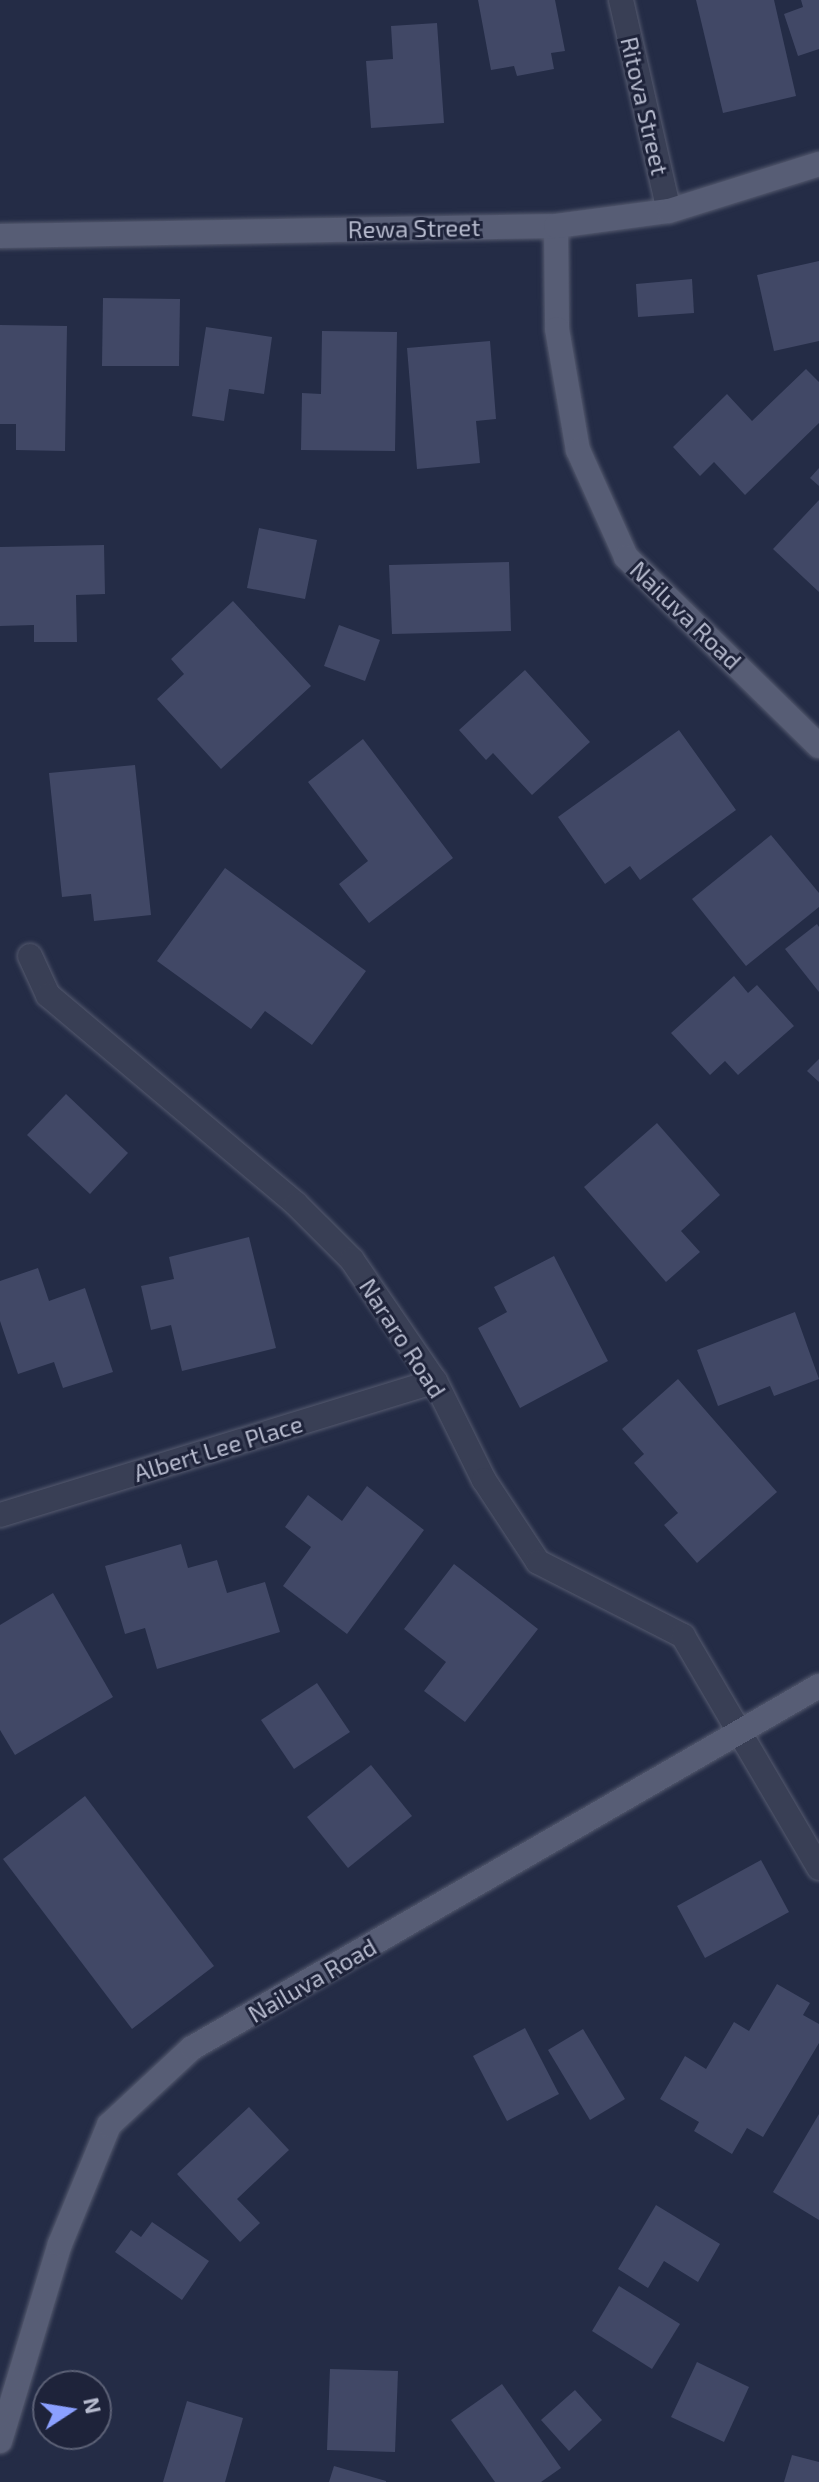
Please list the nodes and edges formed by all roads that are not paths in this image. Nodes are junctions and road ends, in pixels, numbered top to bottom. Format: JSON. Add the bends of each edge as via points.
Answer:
{"nodes":[{"id":1,"x":621,"y":0,"type":"edge"},
{"id":2,"x":819,"y":164,"type":"edge"},
{"id":3,"x":669,"y":211,"type":"junction"},
{"id":4,"x":556,"y":226,"type":"junction"},
{"id":5,"x":0,"y":236,"type":"edge"},
{"id":6,"x":819,"y":746,"type":"edge"},
{"id":7,"x":30,"y":956,"type":"dead end"},
{"id":8,"x":435,"y":1381,"type":"junction"},
{"id":9,"x":0,"y":1515,"type":"edge"},
{"id":10,"x":819,"y":1686,"type":"edge"},
{"id":11,"x":739,"y":1737,"type":"junction"},
{"id":12,"x":819,"y":1868,"type":"edge"},
{"id":13,"x":0,"y":2441,"type":"edge"}],
"edges":[{"from":1,"to":3,"type":"street","name":"Ritova Street"},
{"from":2,"to":3,"type":"main road","name":"Rewa Street"},
{"from":3,"to":4,"type":"main road","name":"Rewa Street"},
{"from":4,"to":5,"type":"main road","name":"Rewa Street"},
{"from":4,"to":6,"type":"main road","name":"Nailuva Road","via":[[557,329],[578,450],[626,557]]},
{"from":7,"to":8,"type":"street","name":"Nararo Road","via":[[48,995],[296,1204],[352,1260]]},
{"from":8,"to":9,"type":"street","name":"Albert Lee Place"},
{"from":8,"to":11,"type":"street","name":"Nararo Road","via":[[484,1480],[538,1562],[683,1636]]},
{"from":10,"to":11,"type":"main road","name":"Nailuva Road"},
{"from":11,"to":12,"type":"street","name":"Nararo Road"},
{"from":11,"to":13,"type":"main road","name":"Nailuva Road","via":[[192,2048],[109,2125],[60,2244]]}]}
